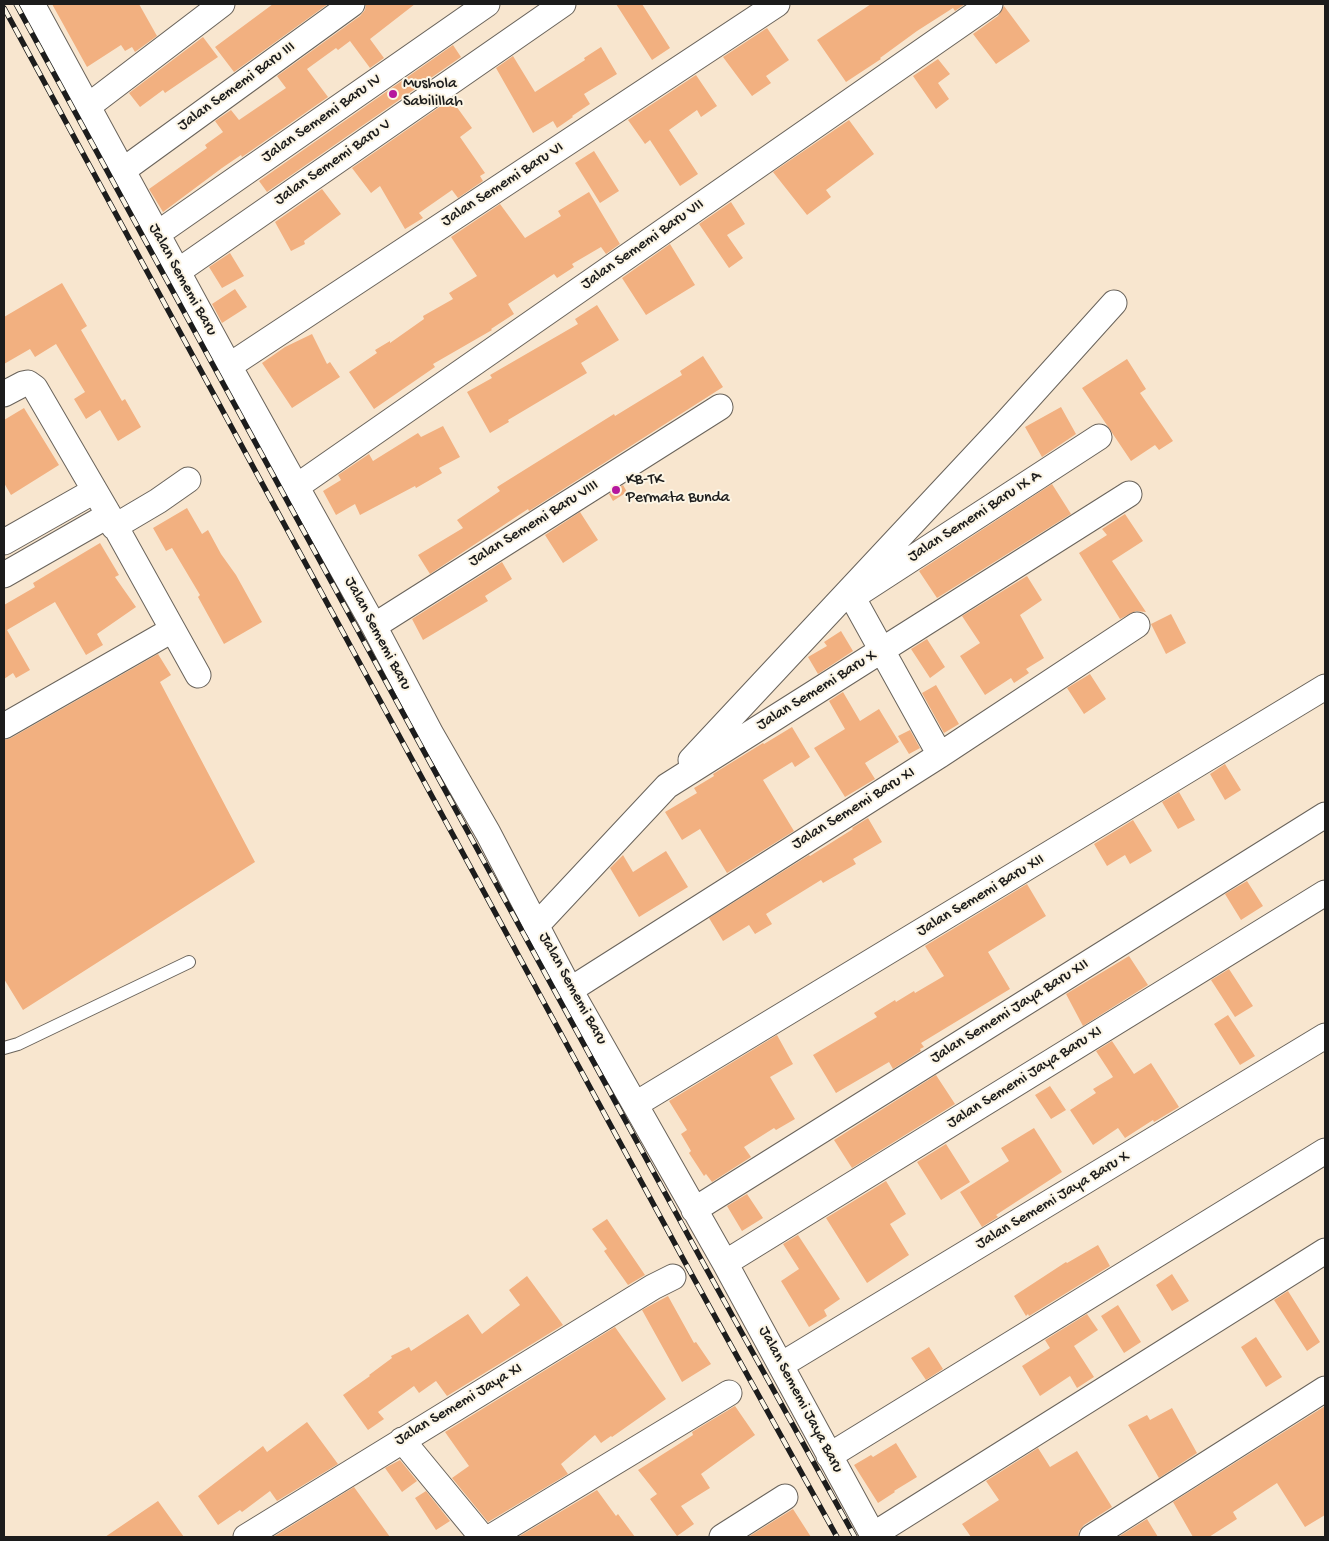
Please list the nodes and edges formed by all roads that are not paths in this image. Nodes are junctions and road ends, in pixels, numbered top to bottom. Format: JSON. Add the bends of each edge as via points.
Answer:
{"nodes":[{"id":1,"x":32,"y":4,"type":"edge"},
{"id":2,"x":222,"y":4,"type":"edge"},
{"id":3,"x":352,"y":4,"type":"edge"},
{"id":4,"x":487,"y":4,"type":"edge"},
{"id":5,"x":563,"y":4,"type":"edge"},
{"id":6,"x":777,"y":4,"type":"edge"},
{"id":7,"x":990,"y":4,"type":"edge"},
{"id":8,"x":88,"y":107,"type":"junction"},
{"id":9,"x":122,"y":171,"type":"junction"},
{"id":10,"x":157,"y":234,"type":"junction"},
{"id":11,"x":178,"y":272,"type":"junction"},
{"id":12,"x":1114,"y":303,"type":"dead end"},
{"id":13,"x":229,"y":366,"type":"junction"},
{"id":14,"x":4,"y":394,"type":"edge"},
{"id":15,"x":720,"y":407,"type":"dead end"},
{"id":16,"x":1099,"y":437,"type":"dead end"},
{"id":17,"x":188,"y":480,"type":"dead end"},
{"id":18,"x":296,"y":487,"type":"junction"},
{"id":19,"x":94,"y":492,"type":"junction"},
{"id":20,"x":1129,"y":494,"type":"dead end"},
{"id":21,"x":111,"y":521,"type":"junction"},
{"id":22,"x":4,"y":542,"type":"edge"},
{"id":23,"x":4,"y":575,"type":"edge"},
{"id":24,"x":850,"y":594,"type":"junction"},
{"id":25,"x":1137,"y":625,"type":"dead end"},
{"id":26,"x":374,"y":626,"type":"junction"},
{"id":27,"x":172,"y":630,"type":"junction"},
{"id":28,"x":882,"y":651,"type":"junction"},
{"id":29,"x":198,"y":675,"type":"dead end"},
{"id":30,"x":1325,"y":687,"type":"edge"},
{"id":31,"x":4,"y":726,"type":"edge"},
{"id":32,"x":940,"y":755,"type":"junction"},
{"id":33,"x":667,"y":786,"type":"junction"},
{"id":34,"x":1325,"y":815,"type":"edge"},
{"id":35,"x":1325,"y":893,"type":"edge"},
{"id":36,"x":536,"y":926,"type":"junction"},
{"id":37,"x":189,"y":962,"type":"dead end"},
{"id":38,"x":570,"y":990,"type":"junction"},
{"id":39,"x":1325,"y":1036,"type":"edge"},
{"id":40,"x":4,"y":1048,"type":"edge"},
{"id":41,"x":636,"y":1104,"type":"junction"},
{"id":42,"x":1325,"y":1151,"type":"edge"},
{"id":43,"x":694,"y":1210,"type":"junction"},
{"id":44,"x":1325,"y":1251,"type":"edge"},
{"id":45,"x":725,"y":1263,"type":"junction"},
{"id":46,"x":673,"y":1277,"type":"dead end"},
{"id":47,"x":780,"y":1365,"type":"junction"},
{"id":48,"x":1325,"y":1389,"type":"edge"},
{"id":49,"x":728,"y":1393,"type":"dead end"},
{"id":50,"x":402,"y":1440,"type":"junction"},
{"id":51,"x":830,"y":1456,"type":"junction"},
{"id":52,"x":785,"y":1497,"type":"dead end"},
{"id":53,"x":874,"y":1536,"type":"edge"},
{"id":54,"x":246,"y":1537,"type":"edge"},
{"id":55,"x":482,"y":1537,"type":"edge"},
{"id":56,"x":491,"y":1537,"type":"edge"},
{"id":57,"x":722,"y":1537,"type":"edge"},
{"id":58,"x":1092,"y":1537,"type":"edge"}],
"edges":[{"from":1,"to":8,"type":"street","name":"Jalan Sememi Baru"},
{"from":2,"to":8,"type":"street"},
{"from":3,"to":9,"type":"street","name":"Jalan Sememi Baru III"},
{"from":4,"to":10,"type":"street","name":"Jalan Sememi Baru IV"},
{"from":5,"to":11,"type":"street","name":"Jalan Sememi Baru V"},
{"from":6,"to":13,"type":"street","name":"Jalan Sememi Baru VI"},
{"from":7,"to":18,"type":"street","name":"Jalan Sememi Baru VII"},
{"from":8,"to":9,"type":"street","name":"Jalan Sememi Baru"},
{"from":9,"to":10,"type":"street","name":"Jalan Sememi Baru"},
{"from":10,"to":11,"type":"street","name":"Jalan Sememi Baru"},
{"from":11,"to":13,"type":"street","name":"Jalan Sememi Baru"},
{"from":12,"to":24,"type":"street"},
{"from":13,"to":18,"type":"street","name":"Jalan Sememi Baru"},
{"from":14,"to":19,"type":"street","via":[[28,383],[35,388]]},
{"from":15,"to":26,"type":"street","name":"Jalan Sememi Baru VIII"},
{"from":16,"to":24,"type":"street","name":"Jalan Sememi Baru IX A"},
{"from":17,"to":21,"type":"street","via":[[158,501]]},
{"from":18,"to":26,"type":"street","name":"Jalan Sememi Baru"},
{"from":19,"to":21,"type":"street"},
{"from":19,"to":22,"type":"street"},
{"from":20,"to":28,"type":"street","name":"Jalan Sememi Baru X"},
{"from":21,"to":23,"type":"street"},
{"from":21,"to":27,"type":"street"},
{"from":24,"to":28,"type":"street"},
{"from":24,"to":33,"type":"street"},
{"from":25,"to":32,"type":"street","name":"Jalan Sememi Baru XI"},
{"from":26,"to":36,"type":"street","name":"Jalan Sememi Baru"},
{"from":27,"to":29,"type":"street"},
{"from":27,"to":31,"type":"street"},
{"from":28,"to":32,"type":"street"},
{"from":28,"to":33,"type":"street","name":"Jalan Sememi Baru X"},
{"from":30,"to":41,"type":"street","name":"Jalan Sememi Baru XII"},
{"from":32,"to":38,"type":"street","name":"Jalan Sememi Baru XI"},
{"from":33,"to":36,"type":"street","name":"Jalan Sememi Baru X"},
{"from":34,"to":43,"type":"street","name":"Jalan Sememi Jaya Baru XII"},
{"from":35,"to":45,"type":"street","name":"Jalan Sememi Jaya Baru XI"},
{"from":36,"to":38,"type":"street","name":"Jalan Sememi Baru"},
{"from":37,"to":40,"type":"lane"},
{"from":38,"to":41,"type":"street","name":"Jalan Sememi Baru"},
{"from":39,"to":47,"type":"street","name":"Jalan Sememi Jaya Baru X"},
{"from":41,"to":43,"type":"street","name":"Jalan Sememi Baru"},
{"from":42,"to":51,"type":"street"},
{"from":43,"to":45,"type":"street","name":"Jalan Sememi Baru"},
{"from":44,"to":53,"type":"street"},
{"from":45,"to":47,"type":"street","name":"Jalan Sememi Jaya Baru"},
{"from":46,"to":50,"type":"street","name":"Jalan Sememi Jaya XI","via":[[652,1286]]},
{"from":47,"to":51,"type":"street","name":"Jalan Sememi Jaya Baru"},
{"from":48,"to":58,"type":"street"},
{"from":49,"to":56,"type":"street"},
{"from":50,"to":54,"type":"street","name":"Jalan Sememi Jaya XI"},
{"from":50,"to":55,"type":"street"},
{"from":51,"to":53,"type":"street","name":"Jalan Sememi Jaya Baru"},
{"from":52,"to":57,"type":"street"}]}
